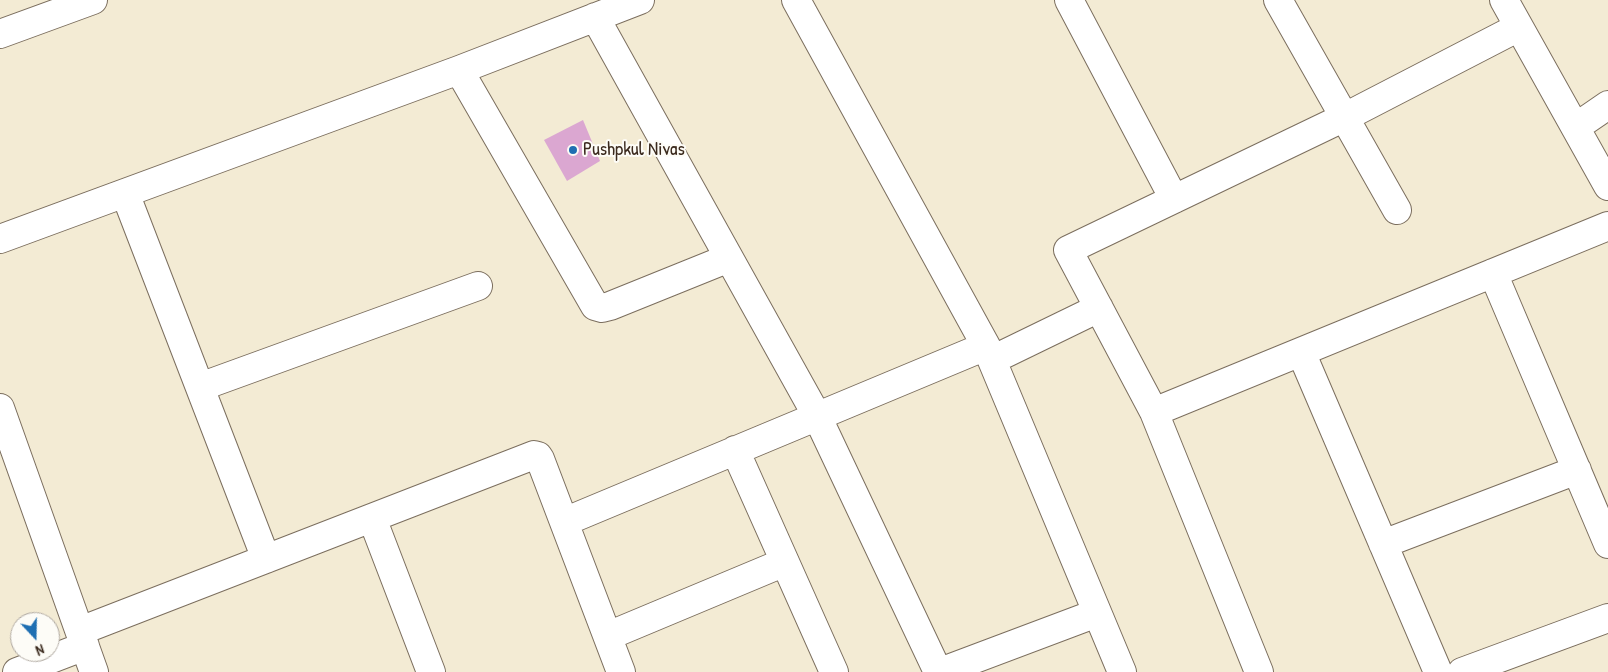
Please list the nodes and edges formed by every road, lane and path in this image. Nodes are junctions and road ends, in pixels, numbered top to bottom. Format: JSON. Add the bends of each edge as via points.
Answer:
{"nodes":[{"id":1,"x":640,"y":0,"type":"edge"},
{"id":2,"x":796,"y":0,"type":"edge"},
{"id":3,"x":1069,"y":0,"type":"edge"},
{"id":4,"x":1278,"y":0,"type":"edge"},
{"id":5,"x":1504,"y":0,"type":"edge"},
{"id":6,"x":80,"y":2,"type":"edge"},
{"id":7,"x":595,"y":18,"type":"junction"},
{"id":8,"x":1519,"y":27,"type":"junction"},
{"id":9,"x":0,"y":34,"type":"edge"},
{"id":10,"x":459,"y":70,"type":"junction"},
{"id":11,"x":1608,"y":106,"type":"edge"},
{"id":12,"x":1345,"y":117,"type":"junction"},
{"id":13,"x":1576,"y":127,"type":"junction"},
{"id":14,"x":1608,"y":186,"type":"edge"},
{"id":15,"x":125,"y":193,"type":"junction"},
{"id":16,"x":1174,"y":199,"type":"junction"},
{"id":17,"x":1397,"y":210,"type":"dead end"},
{"id":18,"x":1608,"y":226,"type":"edge"},
{"id":19,"x":0,"y":239,"type":"edge"},
{"id":20,"x":730,"y":258,"type":"junction"},
{"id":21,"x":1493,"y":273,"type":"junction"},
{"id":22,"x":478,"y":286,"type":"dead end"},
{"id":23,"x":1099,"y":308,"type":"junction"},
{"id":24,"x":1301,"y":352,"type":"junction"},
{"id":25,"x":989,"y":353,"type":"junction"},
{"id":26,"x":200,"y":387,"type":"junction"},
{"id":27,"x":0,"y":408,"type":"edge"},
{"id":28,"x":1154,"y":412,"type":"junction"},
{"id":29,"x":817,"y":416,"type":"junction"},
{"id":30,"x":735,"y":450,"type":"junction"},
{"id":31,"x":7,"y":451,"type":"edge"},
{"id":32,"x":1577,"y":470,"type":"junction"},
{"id":33,"x":372,"y":518,"type":"junction"},
{"id":34,"x":564,"y":522,"type":"junction"},
{"id":35,"x":1383,"y":544,"type":"junction"},
{"id":36,"x":1608,"y":544,"type":"edge"},
{"id":37,"x":266,"y":559,"type":"junction"},
{"id":38,"x":785,"y":562,"type":"junction"},
{"id":39,"x":1097,"y":613,"type":"junction"},
{"id":40,"x":1608,"y":618,"type":"edge"},
{"id":41,"x":608,"y":636,"type":"junction"},
{"id":42,"x":82,"y":638,"type":"junction"},
{"id":43,"x":1250,"y":669,"type":"edge"},
{"id":44,"x":17,"y":672,"type":"edge"},
{"id":45,"x":94,"y":672,"type":"edge"},
{"id":46,"x":431,"y":672,"type":"edge"},
{"id":47,"x":621,"y":672,"type":"edge"},
{"id":48,"x":834,"y":672,"type":"edge"},
{"id":49,"x":939,"y":672,"type":"edge"},
{"id":50,"x":1122,"y":672,"type":"edge"},
{"id":51,"x":1438,"y":672,"type":"edge"},
{"id":52,"x":1462,"y":672,"type":"edge"}],
"edges":[{"from":1,"to":7,"type":"street"},
{"from":2,"to":25,"type":"street"},
{"from":3,"to":16,"type":"street"},
{"from":4,"to":12,"type":"street"},
{"from":5,"to":8,"type":"street"},
{"from":6,"to":9,"type":"street"},
{"from":7,"to":10,"type":"street"},
{"from":7,"to":20,"type":"street"},
{"from":8,"to":12,"type":"street"},
{"from":8,"to":13,"type":"street"},
{"from":10,"to":15,"type":"street"},
{"from":10,"to":20,"type":"street","via":[[595,306],[610,306]]},
{"from":11,"to":13,"type":"street"},
{"from":12,"to":16,"type":"street"},
{"from":12,"to":17,"type":"street"},
{"from":13,"to":14,"type":"street"},
{"from":15,"to":19,"type":"street"},
{"from":15,"to":26,"type":"street"},
{"from":16,"to":23,"type":"street","via":[[1068,250]]},
{"from":18,"to":21,"type":"street"},
{"from":20,"to":29,"type":"street"},
{"from":21,"to":24,"type":"street"},
{"from":21,"to":32,"type":"street"},
{"from":22,"to":26,"type":"street"},
{"from":23,"to":25,"type":"street"},
{"from":23,"to":28,"type":"street"},
{"from":24,"to":28,"type":"street"},
{"from":24,"to":35,"type":"street"},
{"from":25,"to":29,"type":"street"},
{"from":25,"to":39,"type":"street"},
{"from":26,"to":37,"type":"street"},
{"from":27,"to":31,"type":"street"},
{"from":28,"to":43,"type":"street"},
{"from":29,"to":30,"type":"street"},
{"from":29,"to":49,"type":"street"},
{"from":30,"to":34,"type":"street"},
{"from":30,"to":38,"type":"street"},
{"from":31,"to":42,"type":"street"},
{"from":32,"to":35,"type":"street"},
{"from":32,"to":36,"type":"street"},
{"from":33,"to":34,"type":"street","via":[[534,455],[540,459]]},
{"from":33,"to":37,"type":"street"},
{"from":33,"to":46,"type":"street"},
{"from":34,"to":41,"type":"street"},
{"from":35,"to":51,"type":"street"},
{"from":37,"to":42,"type":"street"},
{"from":38,"to":41,"type":"street"},
{"from":38,"to":48,"type":"street"},
{"from":39,"to":49,"type":"street"},
{"from":39,"to":50,"type":"street"},
{"from":40,"to":52,"type":"street"},
{"from":41,"to":47,"type":"street"},
{"from":42,"to":44,"type":"street"},
{"from":42,"to":45,"type":"street"}]}
